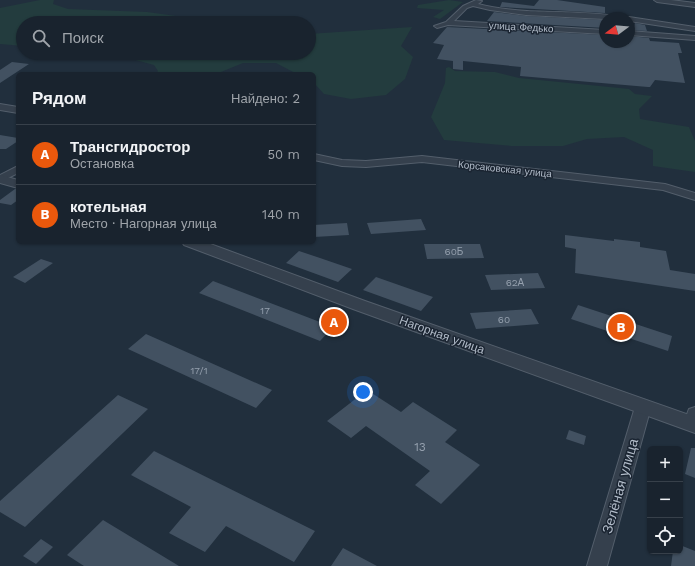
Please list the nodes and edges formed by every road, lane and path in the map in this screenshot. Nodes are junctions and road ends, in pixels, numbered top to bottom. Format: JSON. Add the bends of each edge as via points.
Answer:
{"nodes":[{"id":1,"x":480,"y":0,"type":"edge"},
{"id":2,"x":657,"y":0,"type":"edge"},
{"id":3,"x":472,"y":4,"type":"junction"},
{"id":4,"x":695,"y":5,"type":"edge"},
{"id":5,"x":599,"y":16,"type":"edge"},
{"id":6,"x":635,"y":20,"type":"edge"},
{"id":7,"x":448,"y":23,"type":"junction"},
{"id":8,"x":437,"y":26,"type":"dead end"},
{"id":9,"x":695,"y":29,"type":"edge"},
{"id":10,"x":599,"y":32,"type":"edge"},
{"id":11,"x":635,"y":33,"type":"edge"},
{"id":12,"x":695,"y":38,"type":"edge"},
{"id":13,"x":0,"y":107,"type":"edge"},
{"id":14,"x":16,"y":110,"type":"edge"},
{"id":15,"x":316,"y":157,"type":"edge"},
{"id":16,"x":16,"y":170,"type":"edge"},
{"id":17,"x":1,"y":179,"type":"edge"},
{"id":18,"x":16,"y":183,"type":"edge"},
{"id":19,"x":695,"y":197,"type":"edge"},
{"id":20,"x":195,"y":244,"type":"edge"},
{"id":21,"x":643,"y":407,"type":"junction"},
{"id":22,"x":695,"y":421,"type":"edge"},
{"id":23,"x":597,"y":566,"type":"edge"}],
"edges":[{"from":1,"to":3,"type":"street"},
{"from":2,"to":4,"type":"street"},
{"from":3,"to":5,"type":"street","via":[[521,12]]},
{"from":3,"to":7,"type":"street"},
{"from":6,"to":9,"type":"street"},
{"from":7,"to":8,"type":"street","name":"улица Федько"},
{"from":7,"to":10,"type":"street","name":"улица Федько"},
{"from":11,"to":12,"type":"street"},
{"from":13,"to":14,"type":"street"},
{"from":15,"to":19,"type":"street","name":"Корсаковская улица","via":[[342,163],[366,164],[422,159],[658,186]]},
{"from":16,"to":17,"type":"street"},
{"from":17,"to":18,"type":"street"},
{"from":20,"to":21,"type":"street","name":"Нагорная улица","via":[[359,306]]},
{"from":21,"to":22,"type":"street","name":"Нагорная улица"},
{"from":21,"to":23,"type":"street","name":"Зелёная улица"}]}
